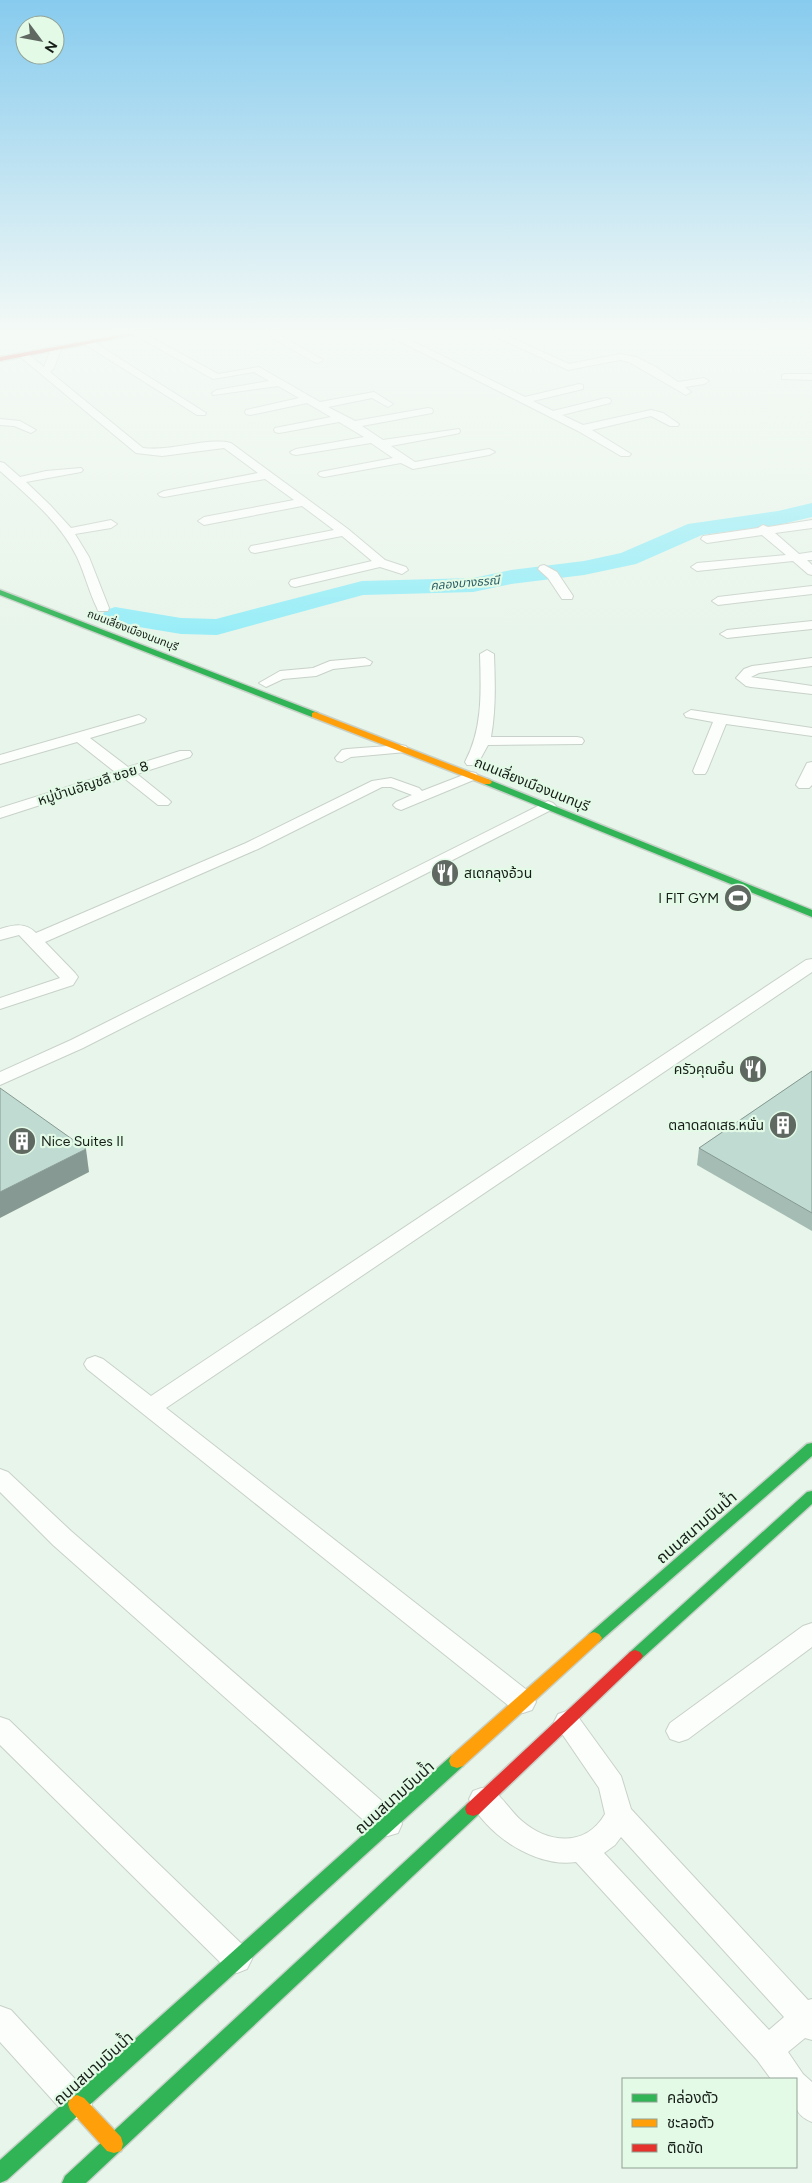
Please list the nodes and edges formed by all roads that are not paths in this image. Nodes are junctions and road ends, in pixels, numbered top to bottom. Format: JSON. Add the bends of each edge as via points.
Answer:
{"nodes":[{"id":1,"x":121,"y":436,"type":"edge"},
{"id":2,"x":370,"y":436,"type":"edge"},
{"id":3,"x":417,"y":436,"type":"edge"},
{"id":4,"x":594,"y":436,"type":"edge"},
{"id":5,"x":377,"y":441,"type":"junction"},
{"id":6,"x":296,"y":452,"type":"dead end"},
{"id":7,"x":489,"y":452,"type":"dead end"},
{"id":8,"x":625,"y":454,"type":"dead end"},
{"id":9,"x":403,"y":459,"type":"junction"},
{"id":10,"x":0,"y":465,"type":"edge"},
{"id":11,"x":77,"y":470,"type":"dead end"},
{"id":12,"x":324,"y":474,"type":"dead end"},
{"id":13,"x":268,"y":475,"type":"junction"},
{"id":14,"x":18,"y":481,"type":"junction"},
{"id":15,"x":164,"y":494,"type":"dead end"},
{"id":16,"x":304,"y":502,"type":"junction"},
{"id":17,"x":204,"y":521,"type":"dead end"},
{"id":18,"x":111,"y":524,"type":"dead end"},
{"id":19,"x":812,"y":524,"type":"edge"},
{"id":20,"x":763,"y":529,"type":"junction"},
{"id":21,"x":68,"y":532,"type":"junction"},
{"id":22,"x":344,"y":532,"type":"junction"},
{"id":23,"x":707,"y":539,"type":"dead end"},
{"id":24,"x":255,"y":549,"type":"dead end"},
{"id":25,"x":812,"y":556,"type":"edge"},
{"id":26,"x":798,"y":558,"type":"junction"},
{"id":27,"x":381,"y":563,"type":"junction"},
{"id":28,"x":698,"y":567,"type":"dead end"},
{"id":29,"x":402,"y":570,"type":"dead end"},
{"id":30,"x":547,"y":572,"type":"dead end"},
{"id":31,"x":812,"y":572,"type":"edge"},
{"id":32,"x":295,"y":583,"type":"dead end"},
{"id":33,"x":812,"y":590,"type":"edge"},
{"id":34,"x":0,"y":592,"type":"edge"},
{"id":35,"x":566,"y":596,"type":"dead end"},
{"id":36,"x":718,"y":601,"type":"dead end"},
{"id":37,"x":103,"y":608,"type":"dead end"},
{"id":38,"x":92,"y":614,"type":"dead end"},
{"id":39,"x":110,"y":621,"type":"dead end"},
{"id":40,"x":812,"y":625,"type":"edge"},
{"id":41,"x":727,"y":634,"type":"dead end"},
{"id":42,"x":487,"y":654,"type":"dead end"},
{"id":43,"x":365,"y":662,"type":"dead end"},
{"id":44,"x":812,"y":662,"type":"edge"},
{"id":45,"x":262,"y":681,"type":"junction"},
{"id":46,"x":240,"y":686,"type":"junction"},
{"id":47,"x":284,"y":690,"type":"dead end"},
{"id":48,"x":812,"y":690,"type":"edge"},
{"id":49,"x":691,"y":714,"type":"dead end"},
{"id":50,"x":139,"y":719,"type":"dead end"},
{"id":51,"x":721,"y":719,"type":"junction"},
{"id":52,"x":812,"y":732,"type":"edge"},
{"id":53,"x":80,"y":737,"type":"junction"},
{"id":54,"x":480,"y":741,"type":"junction"},
{"id":55,"x":577,"y":742,"type":"dead end"},
{"id":56,"x":401,"y":749,"type":"junction"},
{"id":57,"x":185,"y":754,"type":"dead end"},
{"id":58,"x":342,"y":758,"type":"dead end"},
{"id":59,"x":0,"y":760,"type":"edge"},
{"id":60,"x":472,"y":766,"type":"junction"},
{"id":61,"x":812,"y":766,"type":"edge"},
{"id":62,"x":700,"y":771,"type":"dead end"},
{"id":63,"x":126,"y":773,"type":"junction"},
{"id":64,"x":804,"y":785,"type":"dead end"},
{"id":65,"x":414,"y":791,"type":"dead end"},
{"id":66,"x":163,"y":802,"type":"dead end"},
{"id":67,"x":401,"y":805,"type":"dead end"},
{"id":68,"x":548,"y":806,"type":"junction"},
{"id":69,"x":0,"y":812,"type":"edge"},
{"id":70,"x":812,"y":914,"type":"edge"},
{"id":71,"x":0,"y":935,"type":"edge"},
{"id":72,"x":34,"y":940,"type":"junction"},
{"id":73,"x":812,"y":964,"type":"edge"},
{"id":74,"x":0,"y":1004,"type":"edge"},
{"id":75,"x":0,"y":1079,"type":"edge"},
{"id":76,"x":95,"y":1364,"type":"dead end"},
{"id":77,"x":152,"y":1407,"type":"junction"},
{"id":78,"x":812,"y":1448,"type":"edge"},
{"id":79,"x":0,"y":1478,"type":"edge"},
{"id":80,"x":812,"y":1496,"type":"edge"},
{"id":81,"x":812,"y":1633,"type":"edge"},
{"id":82,"x":523,"y":1702,"type":"junction"},
{"id":83,"x":568,"y":1722,"type":"junction"},
{"id":84,"x":0,"y":1728,"type":"edge"},
{"id":85,"x":679,"y":1731,"type":"dead end"},
{"id":86,"x":483,"y":1799,"type":"junction"},
{"id":87,"x":618,"y":1815,"type":"junction"},
{"id":88,"x":388,"y":1824,"type":"junction"},
{"id":89,"x":582,"y":1850,"type":"junction"},
{"id":90,"x":238,"y":1960,"type":"junction"},
{"id":91,"x":810,"y":2019,"type":"edge"},
{"id":92,"x":0,"y":2020,"type":"edge"},
{"id":93,"x":768,"y":2050,"type":"junction"},
{"id":94,"x":789,"y":2078,"type":"edge"},
{"id":95,"x":797,"y":2087,"type":"edge"},
{"id":96,"x":77,"y":2104,"type":"junction"},
{"id":97,"x":812,"y":2108,"type":"edge"},
{"id":98,"x":114,"y":2144,"type":"junction"},
{"id":99,"x":0,"y":2173,"type":"edge"},
{"id":100,"x":72,"y":2183,"type":"edge"}],
"edges":[{"from":1,"to":13,"type":"street","via":[[140,451],[160,454],[216,444],[228,445]]},
{"from":2,"to":5,"type":"street"},
{"from":3,"to":5,"type":"street"},
{"from":4,"to":8,"type":"street"},
{"from":5,"to":6,"type":"street"},
{"from":5,"to":9,"type":"street"},
{"from":7,"to":9,"type":"street","via":[[413,466]]},
{"from":9,"to":12,"type":"street"},
{"from":10,"to":14,"type":"street"},
{"from":11,"to":14,"type":"street"},
{"from":13,"to":15,"type":"street"},
{"from":13,"to":16,"type":"street"},
{"from":14,"to":21,"type":"street","via":[[53,512]]},
{"from":16,"to":17,"type":"street"},
{"from":16,"to":22,"type":"street"},
{"from":18,"to":21,"type":"street"},
{"from":19,"to":20,"type":"street"},
{"from":20,"to":23,"type":"street"},
{"from":20,"to":26,"type":"street"},
{"from":21,"to":37,"type":"street","via":[[92,575]]},
{"from":22,"to":24,"type":"street"},
{"from":22,"to":27,"type":"street"},
{"from":25,"to":26,"type":"street"},
{"from":26,"to":28,"type":"street"},
{"from":26,"to":31,"type":"street"},
{"from":27,"to":29,"type":"street"},
{"from":27,"to":32,"type":"street"},
{"from":30,"to":35,"type":"street"},
{"from":33,"to":36,"type":"street"},
{"from":34,"to":46,"type":"main road","name":"ถนนเลี่ยงเมืองนนทบุรี"},
{"from":38,"to":39,"type":"main road","name":"ถนนเลี่ยงเมืองนนทบุรี"},
{"from":40,"to":41,"type":"street"},
{"from":42,"to":54,"type":"street","via":[[488,717]]},
{"from":43,"to":45,"type":"street","via":[[330,665],[308,674],[280,675]]},
{"from":44,"to":48,"type":"street","via":[[757,669],[743,678],[751,683]]},
{"from":45,"to":46,"type":"main road","name":"ถนนเลี่ยงเมืองนนทบุรี"},
{"from":45,"to":47,"type":"main road","name":"ถนนเลี่ยงเมืองนนทบุรี"},
{"from":46,"to":56,"type":"main road","name":"ถนนเลี่ยงเมืองนนทบุรี"},
{"from":49,"to":51,"type":"street"},
{"from":50,"to":53,"type":"street"},
{"from":51,"to":52,"type":"street"},
{"from":51,"to":62,"type":"street"},
{"from":53,"to":59,"type":"street"},
{"from":53,"to":63,"type":"street"},
{"from":54,"to":55,"type":"street"},
{"from":54,"to":60,"type":"street"},
{"from":56,"to":58,"type":"street","via":[[347,753]]},
{"from":56,"to":60,"type":"main road","name":"ถนนเลี่ยงเมืองนนทบุรี"},
{"from":57,"to":63,"type":"street","name":"หมู่บ้านอัญชลี ซอย 8"},
{"from":60,"to":67,"type":"street"},
{"from":60,"to":68,"type":"main road","name":"ถนนเลี่ยงเมืองนนทบุรี"},
{"from":61,"to":64,"type":"street"},
{"from":63,"to":66,"type":"street"},
{"from":63,"to":69,"type":"street","name":"หมู่บ้านอัญชลี ซอย 8"},
{"from":65,"to":72,"type":"street","via":[[384,781],[252,846]]},
{"from":68,"to":70,"type":"main road","name":"ถนนเลี่ยงเมืองนนทบุรี"},
{"from":68,"to":75,"type":"street","via":[[77,1044]]},
{"from":71,"to":72,"type":"street","via":[[17,929]]},
{"from":72,"to":74,"type":"street","via":[[69,977],[67,981]]},
{"from":73,"to":77,"type":"street"},
{"from":76,"to":77,"type":"street"},
{"from":77,"to":82,"type":"street"},
{"from":78,"to":82,"type":"main road","name":"ถนนสนามบินน้ำ","via":[[603,1636]]},
{"from":79,"to":88,"type":"street","via":[[62,1538]]},
{"from":80,"to":83,"type":"main road","via":[[629,1656]]},
{"from":81,"to":85,"type":"street"},
{"from":82,"to":88,"type":"main road","name":"ถนนสนามบินน้ำ"},
{"from":83,"to":86,"type":"main road"},
{"from":83,"to":87,"type":"street","via":[[611,1784]]},
{"from":84,"to":90,"type":"street"},
{"from":86,"to":89,"type":"street","via":[[516,1833],[535,1844],[563,1851]]},
{"from":86,"to":98,"type":"main road"},
{"from":87,"to":89,"type":"street","via":[[604,1838]]},
{"from":87,"to":91,"type":"street"},
{"from":88,"to":90,"type":"main road","name":"ถนนสนามบินน้ำ"},
{"from":89,"to":93,"type":"street"},
{"from":90,"to":96,"type":"main road","name":"ถนนสนามบินน้ำ"},
{"from":91,"to":93,"type":"street"},
{"from":92,"to":96,"type":"street"},
{"from":93,"to":94,"type":"street"},
{"from":95,"to":97,"type":"street"},
{"from":96,"to":98,"type":"main road"},
{"from":96,"to":99,"type":"main road","name":"ถนนสนามบินน้ำ"},
{"from":98,"to":100,"type":"main road"}]}
